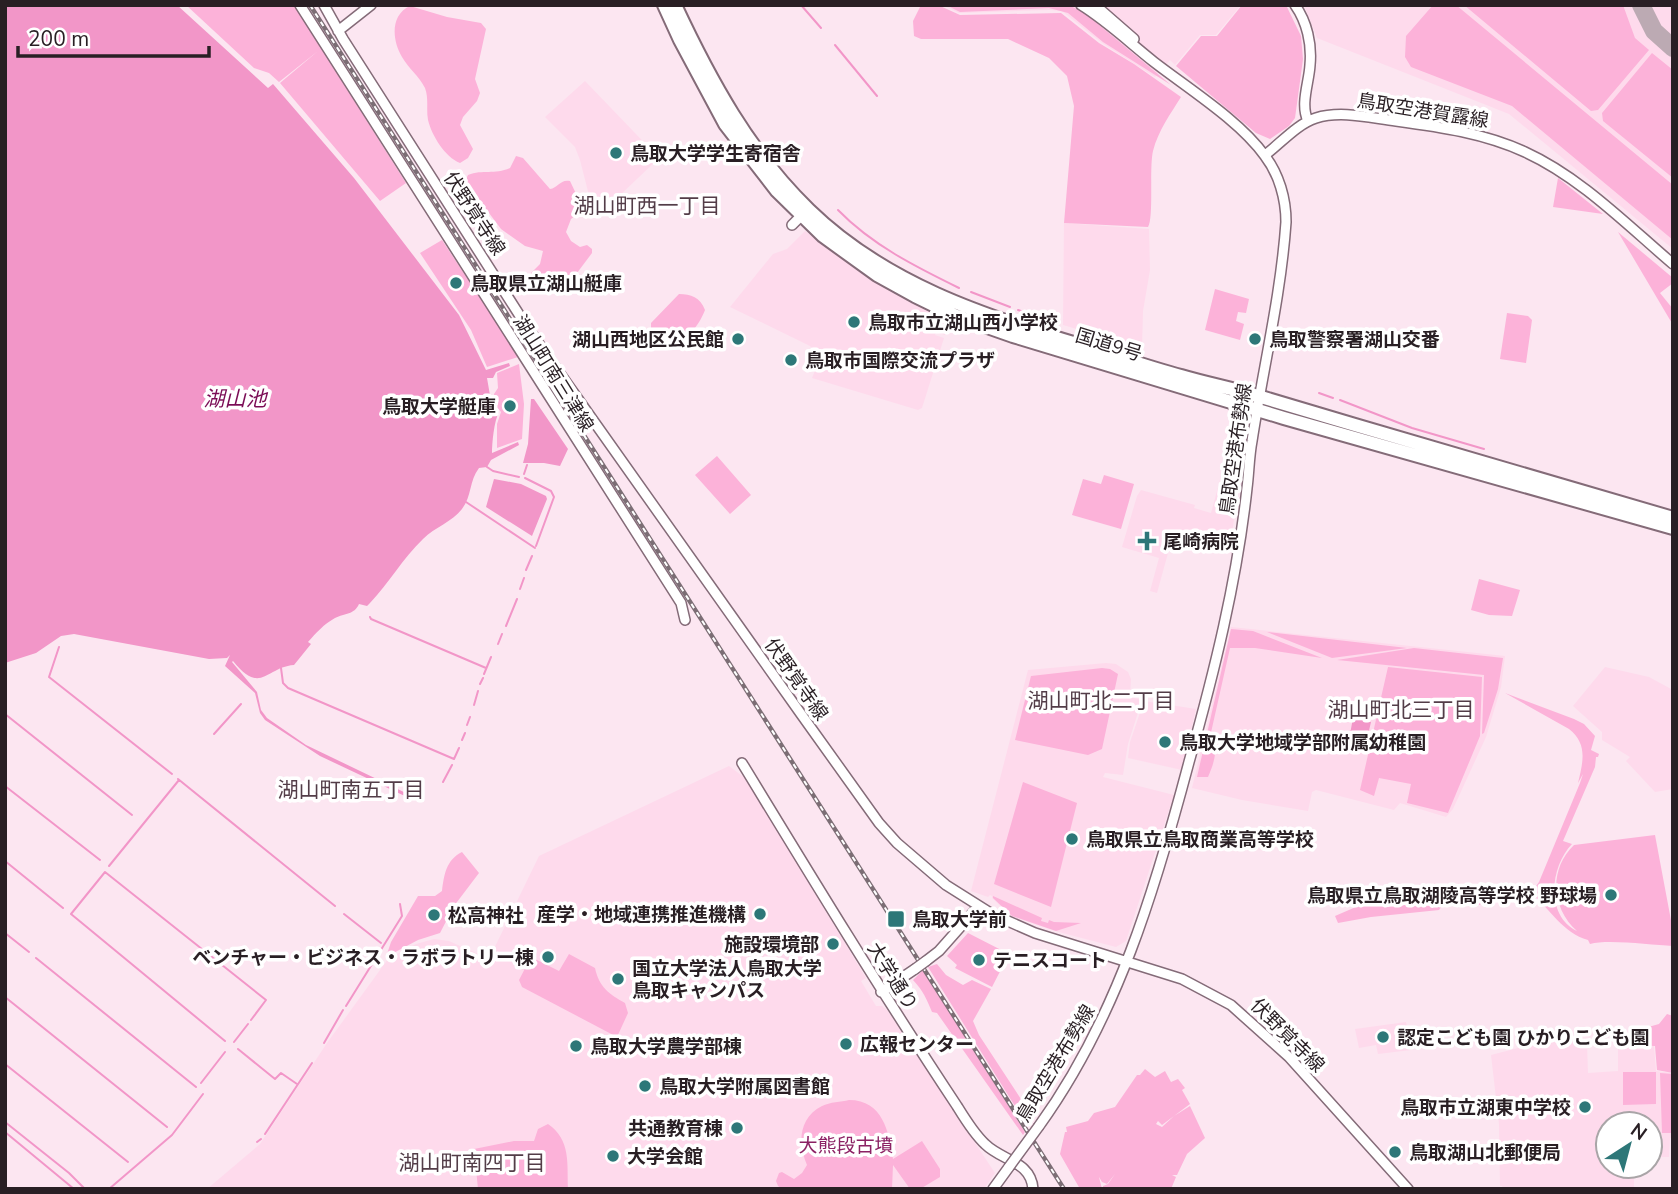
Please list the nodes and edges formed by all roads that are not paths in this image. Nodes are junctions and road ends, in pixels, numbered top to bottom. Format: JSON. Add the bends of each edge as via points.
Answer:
{"nodes":[{"id":1,"x":300,"y":5,"type":"edge"},
{"id":2,"x":324,"y":5,"type":"edge"},
{"id":3,"x":371,"y":5,"type":"edge"},
{"id":4,"x":664,"y":5,"type":"edge"},
{"id":5,"x":675,"y":5,"type":"edge"},
{"id":6,"x":1081,"y":5,"type":"edge"},
{"id":7,"x":1095,"y":5,"type":"edge"},
{"id":8,"x":1295,"y":5,"type":"edge"},
{"id":9,"x":338,"y":31,"type":"junction"},
{"id":10,"x":1133,"y":41,"type":"junction"},
{"id":11,"x":1308,"y":121,"type":"junction"},
{"id":12,"x":1265,"y":155,"type":"junction"},
{"id":13,"x":1673,"y":264,"type":"edge"},
{"id":14,"x":1258,"y":402,"type":"junction"},
{"id":15,"x":1673,"y":518,"type":"edge"},
{"id":16,"x":1673,"y":527,"type":"edge"},
{"id":17,"x":685,"y":620,"type":"dead end"},
{"id":18,"x":742,"y":763,"type":"dead end"},
{"id":19,"x":978,"y":907,"type":"junction"},
{"id":20,"x":1127,"y":960,"type":"junction"},
{"id":21,"x":881,"y":992,"type":"junction"},
{"id":22,"x":993,"y":1189,"type":"edge"},
{"id":23,"x":1033,"y":1189,"type":"edge"},
{"id":24,"x":1408,"y":1189,"type":"edge"}],
"edges":[{"from":1,"to":17,"type":"main road","name":"湖山町南三津線","via":[[681,603]]},
{"from":2,"to":9,"type":"main road","name":"伏野覚寺線"},
{"from":3,"to":9,"type":"main road"},
{"from":4,"to":14,"type":"highway","name":"国道9号","via":[[725,124],[797,220],[877,275],[956,316],[1013,336]]},
{"from":5,"to":14,"type":"highway","name":"国道9号","via":[[725,104],[746,135],[810,211],[866,255],[918,286],[985,316]]},
{"from":6,"to":10,"type":"main road"},
{"from":7,"to":10,"type":"main road"},
{"from":8,"to":11,"type":"main road","via":[[1310,41],[1304,107]]},
{"from":9,"to":19,"type":"main road","name":"伏野覚寺線","via":[[527,327],[879,823],[929,871]]},
{"from":10,"to":12,"type":"main road","name":"鳥取空港布勢線"},
{"from":11,"to":12,"type":"main road","name":"鳥取空港賀露線"},
{"from":11,"to":13,"type":"main road","name":"鳥取空港賀露線","via":[[1330,115],[1354,116],[1454,129],[1514,147],[1572,180]]},
{"from":12,"to":14,"type":"main road","name":"鳥取空港布勢線","via":[[1279,183],[1286,222]]},
{"from":14,"to":15,"type":"highway","name":"国道9号"},
{"from":14,"to":16,"type":"highway","name":"国道9号","via":[[1284,418]]},
{"from":14,"to":20,"type":"main road","name":"鳥取空港布勢線","via":[[1214,672],[1166,849]]},
{"from":18,"to":21,"type":"main road","name":"大学通り"},
{"from":19,"to":20,"type":"main road","name":"伏野覚寺線","via":[[1035,933]]},
{"from":19,"to":21,"type":"main road","bridge":true,"via":[[939,951]]},
{"from":20,"to":22,"type":"main road","name":"鳥取空港布勢線","bridge":true,"via":[[1090,1046]]},
{"from":20,"to":24,"type":"main road","name":"伏野覚寺線","via":[[1182,979],[1231,1005],[1289,1057]]},
{"from":21,"to":23,"type":"main road","name":"大学通り","via":[[982,1142],[1025,1169]]}]}
